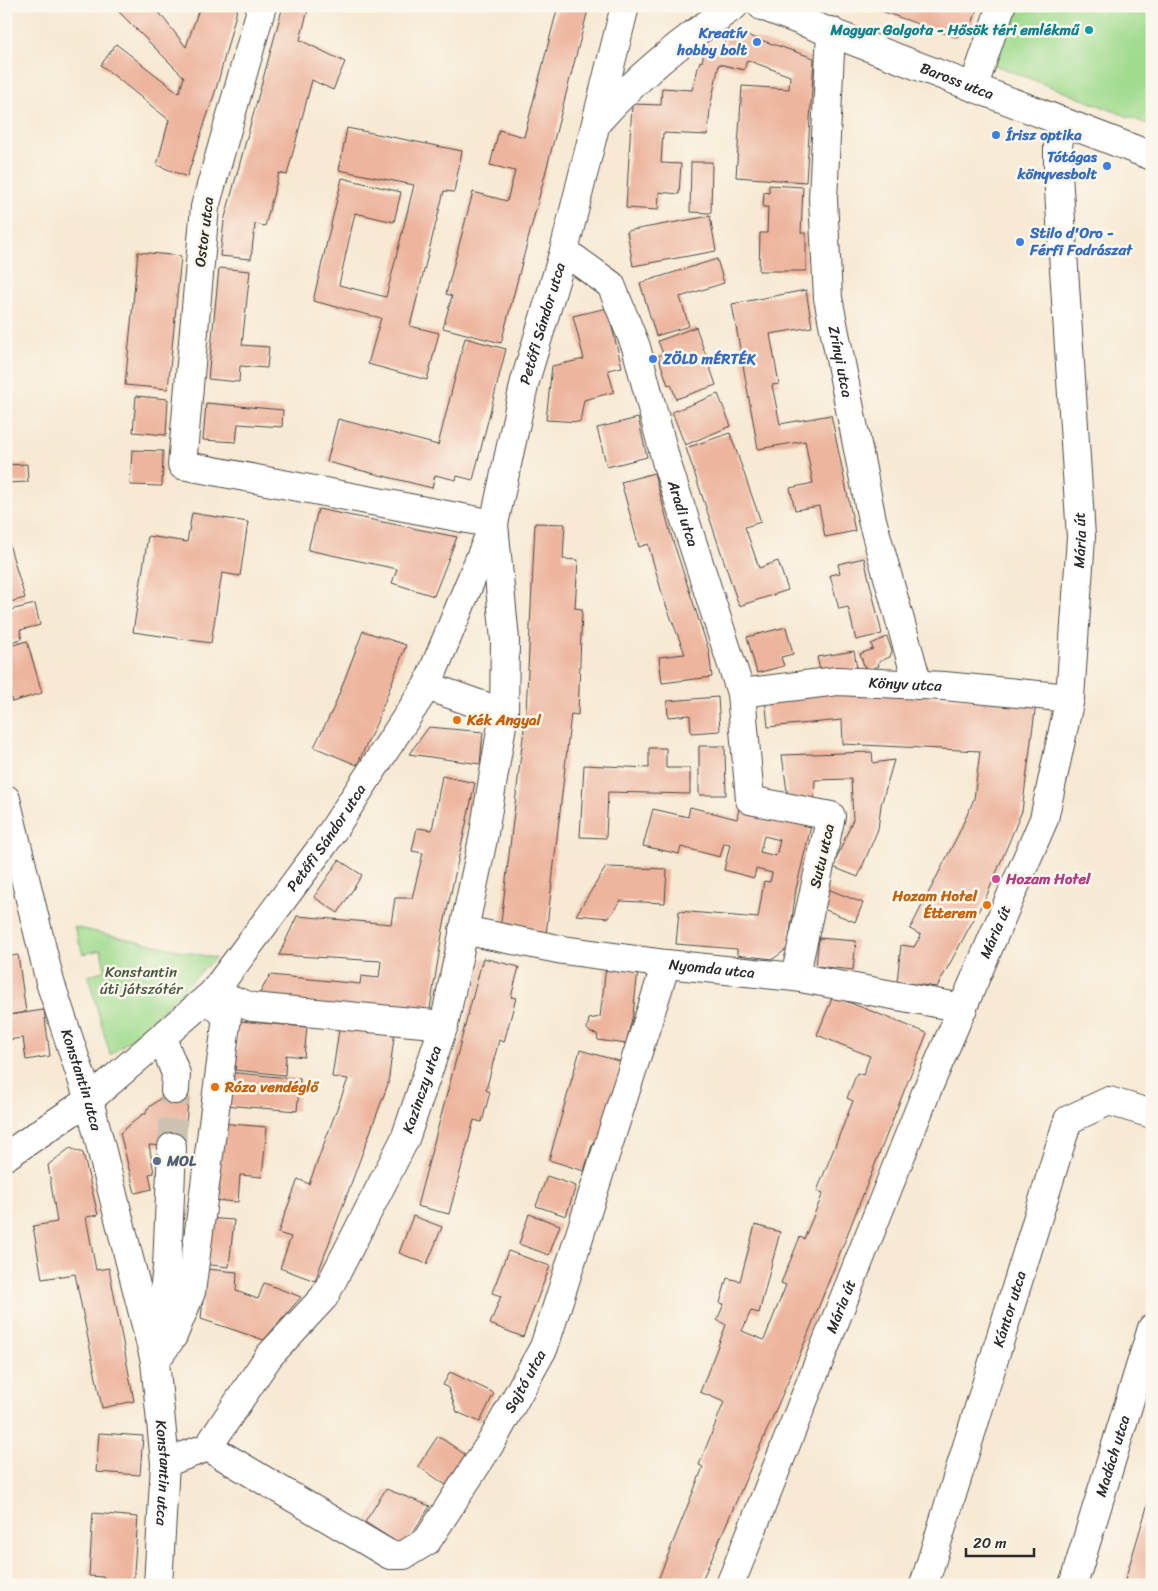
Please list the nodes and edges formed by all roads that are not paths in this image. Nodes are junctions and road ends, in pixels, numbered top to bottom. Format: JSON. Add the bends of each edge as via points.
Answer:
{"nodes":[{"id":1,"x":262,"y":6,"type":"edge"},
{"id":2,"x":625,"y":6,"type":"edge"},
{"id":3,"x":734,"y":6,"type":"edge"},
{"id":4,"x":762,"y":6,"type":"edge"},
{"id":5,"x":1001,"y":6,"type":"edge"},
{"id":6,"x":831,"y":31,"type":"junction"},
{"id":7,"x":974,"y":86,"type":"junction"},
{"id":8,"x":1062,"y":121,"type":"junction"},
{"id":9,"x":595,"y":124,"type":"junction"},
{"id":10,"x":1152,"y":156,"type":"edge"},
{"id":11,"x":564,"y":251,"type":"junction"},
{"id":12,"x":494,"y":524,"type":"junction"},
{"id":13,"x":918,"y":685,"type":"junction"},
{"id":14,"x":427,"y":686,"type":"junction"},
{"id":15,"x":741,"y":692,"type":"junction"},
{"id":16,"x":1070,"y":698,"type":"junction"},
{"id":17,"x":504,"y":712,"type":"junction"},
{"id":18,"x":6,"y":799,"type":"edge"},
{"id":19,"x":750,"y":800,"type":"joint"},
{"id":20,"x":463,"y":930,"type":"junction"},
{"id":21,"x":666,"y":964,"type":"junction"},
{"id":22,"x":795,"y":976,"type":"junction"},
{"id":23,"x":211,"y":995,"type":"junction"},
{"id":24,"x":963,"y":1008,"type":"junction"},
{"id":25,"x":444,"y":1025,"type":"junction"},
{"id":26,"x":162,"y":1038,"type":"junction"},
{"id":27,"x":175,"y":1090,"type":"tunnel mouth"},
{"id":28,"x":89,"y":1100,"type":"junction"},
{"id":29,"x":1152,"y":1114,"type":"edge"},
{"id":30,"x":172,"y":1147,"type":"tunnel mouth"},
{"id":31,"x":6,"y":1156,"type":"edge"},
{"id":32,"x":1152,"y":1328,"type":"edge"},
{"id":33,"x":155,"y":1361,"type":"junction"},
{"id":34,"x":208,"y":1447,"type":"junction"},
{"id":35,"x":165,"y":1463,"type":"junction"},
{"id":36,"x":158,"y":1585,"type":"edge"},
{"id":37,"x":730,"y":1585,"type":"edge"},
{"id":38,"x":924,"y":1585,"type":"edge"},
{"id":39,"x":1074,"y":1585,"type":"edge"}],
"edges":[{"from":1,"to":12,"type":"street","name":"Ostor utca","via":[[205,207],[182,465]]},
{"from":2,"to":9,"type":"street","name":"Petőfi Sándor utca"},
{"from":3,"to":9,"type":"street","name":"Petőfi Sándor utca","via":[[625,90]]},
{"from":4,"to":6,"type":"street","name":"Baross utca"},
{"from":5,"to":7,"type":"street"},
{"from":6,"to":7,"type":"street","name":"Baross utca"},
{"from":6,"to":13,"type":"street","name":"Zrínyi utca","via":[[824,199],[828,298],[872,520]]},
{"from":7,"to":8,"type":"street","name":"Baross utca"},
{"from":8,"to":10,"type":"street","name":"Baross utca"},
{"from":8,"to":16,"type":"street","name":"Mária út","via":[[1058,174],[1081,537]]},
{"from":9,"to":11,"type":"street","name":"Petőfi Sándor utca"},
{"from":11,"to":12,"type":"street","name":"Petőfi Sándor utca","via":[[525,381]]},
{"from":11,"to":15,"type":"street","name":"Aradi utca","via":[[610,286],[632,339],[666,461]]},
{"from":12,"to":14,"type":"street","name":"Petőfi Sándor utca"},
{"from":12,"to":17,"type":"street","name":"Petőfi Sándor utca","via":[[504,640]]},
{"from":13,"to":15,"type":"street","name":"Könyv utca","via":[[836,681]]},
{"from":13,"to":16,"type":"street","name":"Könyv utca"},
{"from":14,"to":17,"type":"street"},
{"from":14,"to":23,"type":"street","name":"Petőfi Sándor utca","via":[[324,844]]},
{"from":15,"to":19,"type":"street","name":"Aradi utca"},
{"from":16,"to":24,"type":"street","name":"Mária út","via":[[1044,819]]},
{"from":17,"to":20,"type":"street","name":"Kazinczy utca","via":[[483,839]]},
{"from":18,"to":28,"type":"street","name":"Konstantin utca","via":[[50,982]]},
{"from":19,"to":22,"type":"street","name":"Sutu utca","via":[[831,816]]},
{"from":20,"to":21,"type":"street","name":"Nyomda utca","via":[[563,950]]},
{"from":20,"to":25,"type":"street","name":"Kazinczy utca"},
{"from":21,"to":22,"type":"street","name":"Nyomda utca"},
{"from":21,"to":34,"type":"street","name":"Sajtó utca","via":[[544,1347],[492,1441],[427,1542],[404,1555],[390,1555]]},
{"from":22,"to":24,"type":"street","name":"Nyomda utca"},
{"from":23,"to":25,"type":"street","via":[[252,1007]]},
{"from":23,"to":26,"type":"street","name":"Petőfi Sándor utca"},
{"from":23,"to":33,"type":"street","via":[[227,1016],[191,1292],[173,1336]]},
{"from":24,"to":37,"type":"street","name":"Mária út","via":[[927,1090]]},
{"from":25,"to":34,"type":"street","name":"Kazinczy utca","via":[[405,1138],[324,1297],[269,1356]]},
{"from":26,"to":27,"type":"street","via":[[176,1074]]},
{"from":26,"to":28,"type":"street","name":"Petőfi Sándor utca"},
{"from":28,"to":31,"type":"street","name":"Petőfi Sándor utca"},
{"from":28,"to":33,"type":"street","name":"Konstantin utca"},
{"from":29,"to":38,"type":"street","name":"Kántor utca","via":[[1109,1101],[1068,1120]]},
{"from":30,"to":33,"type":"street","via":[[167,1268]]},
{"from":32,"to":39,"type":"street","name":"Madách utca"},
{"from":33,"to":35,"type":"street","name":"Konstantin utca"},
{"from":34,"to":35,"type":"street"},
{"from":35,"to":36,"type":"street","name":"Konstantin utca"}]}
